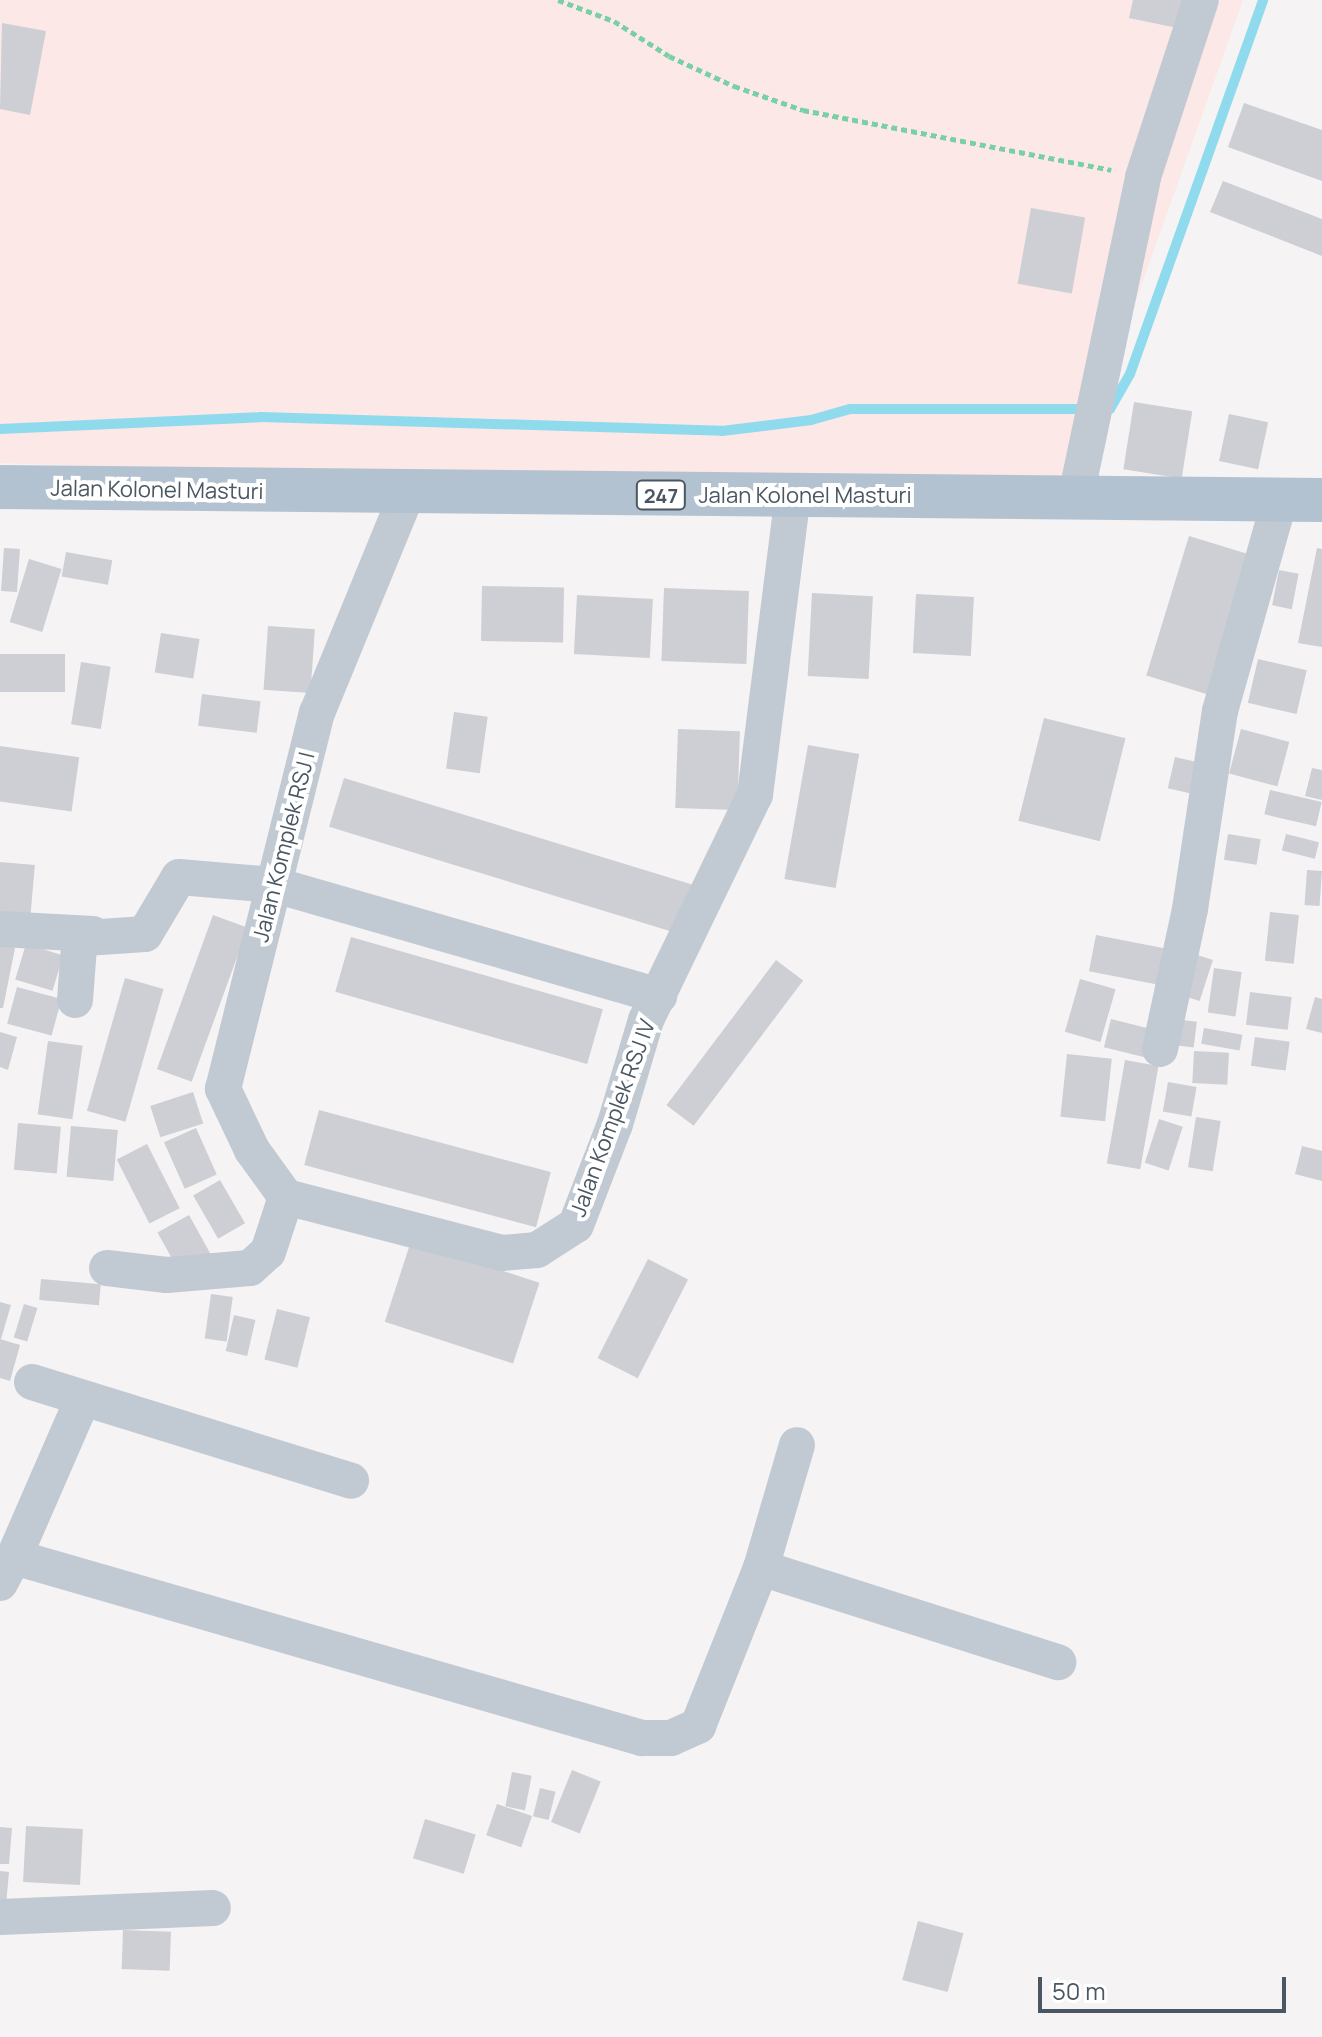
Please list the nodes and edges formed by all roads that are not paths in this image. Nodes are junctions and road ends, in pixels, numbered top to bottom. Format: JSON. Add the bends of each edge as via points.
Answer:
{"nodes":[{"id":1,"x":1201,"y":0,"type":"edge"},
{"id":2,"x":0,"y":487,"type":"edge"},
{"id":3,"x":407,"y":494,"type":"junction"},
{"id":4,"x":793,"y":496,"type":"junction"},
{"id":5,"x":1076,"y":496,"type":"junction"},
{"id":6,"x":1301,"y":500,"type":"edge"},
{"id":7,"x":275,"y":885,"type":"junction"},
{"id":8,"x":0,"y":929,"type":"edge"},
{"id":9,"x":93,"y":934,"type":"junction"},
{"id":10,"x":659,"y":996,"type":"junction"},
{"id":11,"x":75,"y":1000,"type":"dead end"},
{"id":12,"x":1160,"y":1049,"type":"dead end"},
{"id":13,"x":286,"y":1197,"type":"junction"},
{"id":14,"x":107,"y":1268,"type":"dead end"},
{"id":15,"x":32,"y":1382,"type":"dead end"},
{"id":16,"x":83,"y":1398,"type":"junction"},
{"id":17,"x":797,"y":1445,"type":"dead end"},
{"id":18,"x":351,"y":1481,"type":"dead end"},
{"id":19,"x":761,"y":1568,"type":"junction"},
{"id":20,"x":7,"y":1570,"type":"edge"},
{"id":21,"x":1058,"y":1662,"type":"dead end"},
{"id":22,"x":213,"y":1908,"type":"dead end"},
{"id":23,"x":0,"y":1917,"type":"edge"}],
"edges":[{"from":1,"to":5,"type":"street","via":[[1143,177]]},
{"from":2,"to":3,"type":"main road","name":"Jalan Kolonel Masturi","number":"247"},
{"from":3,"to":4,"type":"main road","name":"Jalan Kolonel Masturi","number":"247"},
{"from":3,"to":7,"type":"street","name":"Jalan Komplek RSJ I","via":[[317,713]]},
{"from":4,"to":5,"type":"main road","name":"Jalan Kolonel Masturi","number":"247"},
{"from":4,"to":10,"type":"street","name":"Jalan Komplek RSJ IV","via":[[755,795]]},
{"from":5,"to":6,"type":"main road","name":"Jalan Kolonel Masturi","number":"247"},
{"from":6,"to":12,"type":"street","via":[[1220,711],[1190,909]]},
{"from":7,"to":9,"type":"street","via":[[179,877],[145,934]]},
{"from":7,"to":10,"type":"street"},
{"from":7,"to":13,"type":"street","name":"Jalan Komplek RSJ I","via":[[223,1089],[252,1150]]},
{"from":8,"to":9,"type":"street"},
{"from":9,"to":11,"type":"street","via":[[79,947]]},
{"from":10,"to":13,"type":"street","name":"Jalan Komplek RSJ IV","via":[[576,1225],[537,1250],[502,1253]]},
{"from":13,"to":14,"type":"street","via":[[268,1252],[250,1268],[167,1275]]},
{"from":15,"to":16,"type":"street"},
{"from":16,"to":18,"type":"street"},
{"from":16,"to":20,"type":"street"},
{"from":17,"to":19,"type":"street"},
{"from":19,"to":20,"type":"street","via":[[698,1726],[671,1738],[642,1738]]},
{"from":19,"to":21,"type":"street"},
{"from":22,"to":23,"type":"street"}]}
